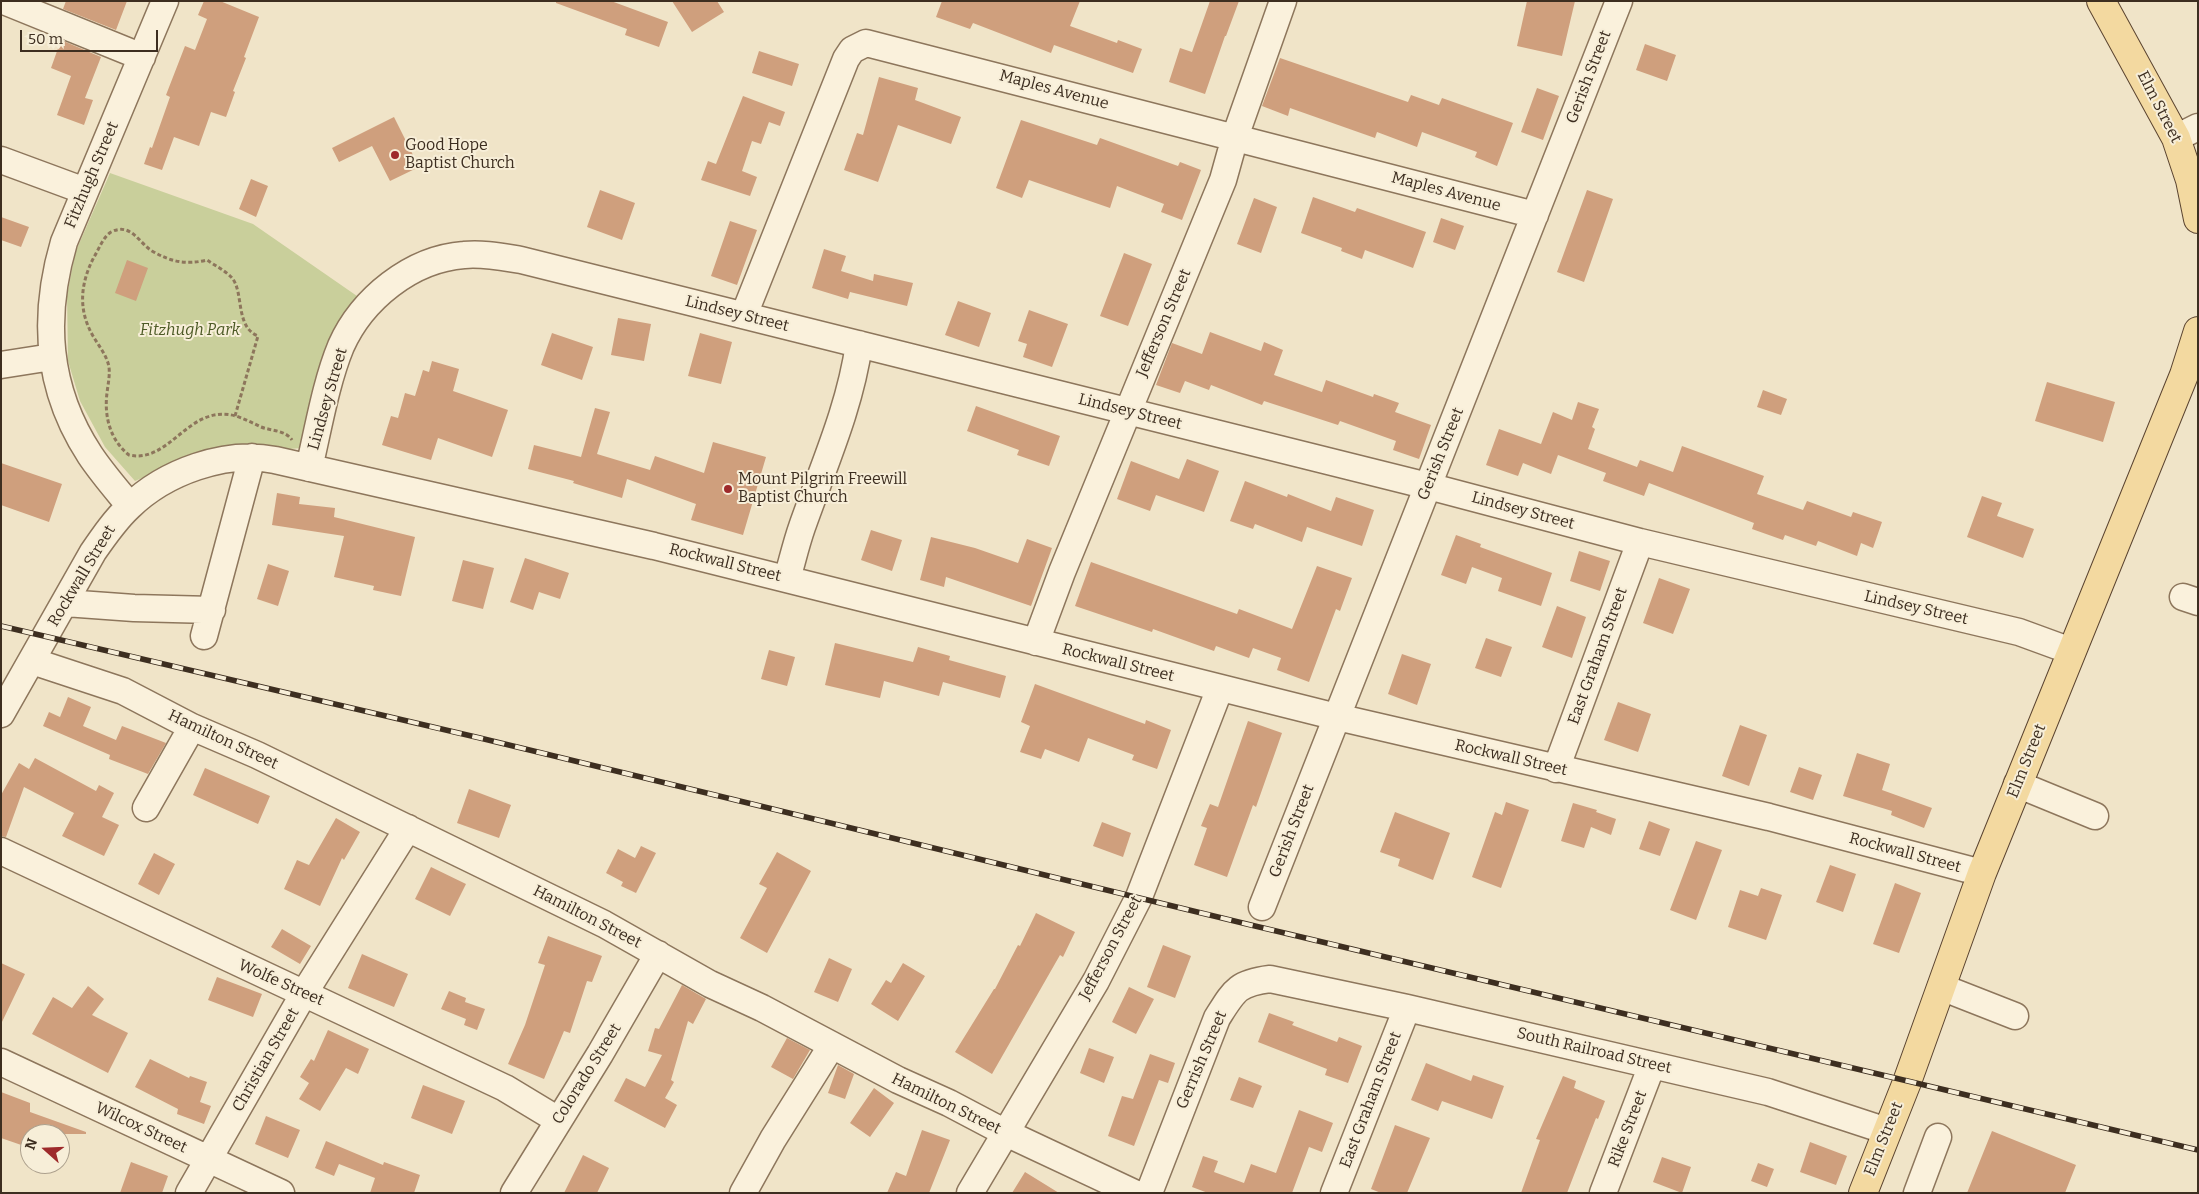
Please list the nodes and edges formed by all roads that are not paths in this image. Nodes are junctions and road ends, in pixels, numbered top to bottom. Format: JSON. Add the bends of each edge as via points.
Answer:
{"nodes":[{"id":1,"x":4,"y":1,"type":"edge"},
{"id":2,"x":165,"y":1,"type":"edge"},
{"id":3,"x":1283,"y":1,"type":"edge"},
{"id":4,"x":1619,"y":1,"type":"edge"},
{"id":5,"x":2101,"y":1,"type":"edge"},
{"id":6,"x":142,"y":57,"type":"junction"},
{"id":7,"x":2187,"y":133,"type":"edge"},
{"id":8,"x":1235,"y":137,"type":"junction"},
{"id":9,"x":1,"y":160,"type":"edge"},
{"id":10,"x":85,"y":191,"type":"junction"},
{"id":11,"x":1535,"y":215,"type":"junction"},
{"id":12,"x":2198,"y":220,"type":"edge"},
{"id":13,"x":744,"y":315,"type":"junction"},
{"id":14,"x":2196,"y":340,"type":"edge"},
{"id":15,"x":859,"y":344,"type":"junction"},
{"id":16,"x":52,"y":357,"type":"junction"},
{"id":17,"x":1,"y":365,"type":"edge"},
{"id":18,"x":1127,"y":411,"type":"junction"},
{"id":19,"x":252,"y":457,"type":"junction"},
{"id":20,"x":309,"y":468,"type":"junction"},
{"id":21,"x":1428,"y":486,"type":"junction"},
{"id":22,"x":130,"y":506,"type":"junction"},
{"id":23,"x":1640,"y":542,"type":"junction"},
{"id":24,"x":788,"y":579,"type":"junction"},
{"id":25,"x":65,"y":603,"type":"junction"},
{"id":26,"x":212,"y":610,"type":"junction"},
{"id":27,"x":204,"y":636,"type":"dead end"},
{"id":28,"x":1036,"y":642,"type":"junction"},
{"id":29,"x":2071,"y":651,"type":"junction"},
{"id":30,"x":32,"y":661,"type":"junction"},
{"id":31,"x":1220,"y":688,"type":"junction"},
{"id":32,"x":1,"y":714,"type":"edge"},
{"id":33,"x":1337,"y":717,"type":"junction"},
{"id":34,"x":192,"y":727,"type":"junction"},
{"id":35,"x":1556,"y":769,"type":"junction"},
{"id":36,"x":2017,"y":784,"type":"junction"},
{"id":37,"x":146,"y":808,"type":"dead end"},
{"id":38,"x":2095,"y":816,"type":"dead end"},
{"id":39,"x":408,"y":828,"type":"junction"},
{"id":40,"x":1,"y":851,"type":"edge"},
{"id":41,"x":1982,"y":873,"type":"junction"},
{"id":42,"x":1262,"y":907,"type":"dead end"},
{"id":43,"x":658,"y":954,"type":"junction"},
{"id":44,"x":1298,"y":984,"type":"joint"},
{"id":45,"x":1941,"y":987,"type":"junction"},
{"id":46,"x":303,"y":995,"type":"junction"},
{"id":47,"x":1406,"y":1008,"type":"junction"},
{"id":48,"x":2015,"y":1016,"type":"dead end"},
{"id":49,"x":832,"y":1045,"type":"junction"},
{"id":50,"x":1,"y":1062,"type":"edge"},
{"id":51,"x":1652,"y":1065,"type":"junction"},
{"id":52,"x":558,"y":1120,"type":"junction"},
{"id":53,"x":1888,"y":1130,"type":"junction"},
{"id":54,"x":1004,"y":1132,"type":"junction"},
{"id":55,"x":1938,"y":1137,"type":"dead end"},
{"id":56,"x":209,"y":1160,"type":"junction"},
{"id":57,"x":190,"y":1193,"type":"edge"},
{"id":58,"x":281,"y":1193,"type":"edge"},
{"id":59,"x":514,"y":1193,"type":"edge"},
{"id":60,"x":743,"y":1193,"type":"edge"},
{"id":61,"x":970,"y":1193,"type":"edge"},
{"id":62,"x":1134,"y":1193,"type":"edge"},
{"id":63,"x":1149,"y":1193,"type":"edge"},
{"id":64,"x":1334,"y":1193,"type":"edge"},
{"id":65,"x":1603,"y":1193,"type":"edge"},
{"id":66,"x":1863,"y":1193,"type":"edge"},
{"id":67,"x":1916,"y":1193,"type":"edge"}],
"edges":[{"from":1,"to":6,"type":"street"},
{"from":2,"to":6,"type":"street","name":"Fitzhugh Street"},
{"from":3,"to":8,"type":"street","name":"Jefferson Street"},
{"from":4,"to":11,"type":"street","name":"Gerish Street"},
{"from":5,"to":7,"type":"main road","name":"Elm Street"},
{"from":6,"to":10,"type":"street","name":"Fitzhugh Street"},
{"from":7,"to":12,"type":"main road","name":"Elm Street","via":[[2188,173]]},
{"from":8,"to":11,"type":"street","name":"Maples Avenue"},
{"from":8,"to":13,"type":"street","name":"Maples Avenue","via":[[878,44],[859,45],[846,59]]},
{"from":8,"to":18,"type":"street","name":"Jefferson Street","via":[[1223,180]]},
{"from":9,"to":10,"type":"street"},
{"from":10,"to":16,"type":"street","name":"Fitzhugh Street","via":[[64,242],[55,275],[50,310]]},
{"from":11,"to":21,"type":"street","name":"Gerish Street"},
{"from":13,"to":15,"type":"street","name":"Lindsey Street"},
{"from":13,"to":20,"type":"street","name":"Lindsey Street","via":[[507,258],[464,255],[437,260],[410,272],[379,294],[347,334],[334,368]]},
{"from":14,"to":29,"type":"main road","name":"Elm Street"},
{"from":15,"to":18,"type":"street","name":"Lindsey Street"},
{"from":15,"to":24,"type":"street","via":[[834,441],[801,529]]},
{"from":16,"to":17,"type":"street"},
{"from":16,"to":22,"type":"street","name":"Fitzhugh Street","via":[[60,391],[82,442]]},
{"from":18,"to":21,"type":"street","name":"Lindsey Street"},
{"from":18,"to":28,"type":"street","name":"Jefferson Street"},
{"from":19,"to":20,"type":"street","name":"Rockwall Street"},
{"from":19,"to":22,"type":"street","name":"Rockwall Street","via":[[219,461],[177,475]]},
{"from":19,"to":26,"type":"street"},
{"from":20,"to":24,"type":"street","name":"Rockwall Street","via":[[645,543]]},
{"from":21,"to":23,"type":"street","name":"Lindsey Street"},
{"from":21,"to":33,"type":"street","name":"Gerish Street"},
{"from":22,"to":25,"type":"street","name":"Rockwall Street","via":[[100,541]]},
{"from":23,"to":29,"type":"street","name":"Lindsey Street","via":[[2019,632]]},
{"from":23,"to":35,"type":"street","name":"East Graham Street"},
{"from":24,"to":28,"type":"street","name":"Rockwall Street"},
{"from":25,"to":26,"type":"street"},
{"from":25,"to":30,"type":"street","name":"Rockwall Street"},
{"from":26,"to":27,"type":"street"},
{"from":28,"to":31,"type":"street","name":"Rockwall Street"},
{"from":29,"to":36,"type":"main road","name":"Elm Street"},
{"from":30,"to":32,"type":"street","name":"Rockwall Street"},
{"from":30,"to":34,"type":"street","name":"Hamilton Street","via":[[123,691]]},
{"from":31,"to":33,"type":"street","name":"Rockwall Street"},
{"from":31,"to":54,"type":"street","name":"Jefferson Street","via":[[1139,897],[1096,981]]},
{"from":33,"to":35,"type":"street","name":"Rockwall Street"},
{"from":33,"to":42,"type":"street","name":"Gerish Street"},
{"from":34,"to":37,"type":"street"},
{"from":34,"to":39,"type":"street","name":"Hamilton Street"},
{"from":35,"to":41,"type":"street","name":"Rockwall Street","via":[[1768,817]]},
{"from":36,"to":38,"type":"street"},
{"from":36,"to":41,"type":"main road","name":"Elm Street"},
{"from":39,"to":43,"type":"street","name":"Hamilton Street"},
{"from":39,"to":46,"type":"street","name":"Christian Street"},
{"from":40,"to":46,"type":"street","name":"Wolfe Street"},
{"from":41,"to":45,"type":"main road","name":"Elm Street"},
{"from":43,"to":49,"type":"street","name":"Hamilton Street"},
{"from":43,"to":52,"type":"street","name":"Colorado Street"},
{"from":44,"to":47,"type":"street","name":"South Railroad Street"},
{"from":44,"to":63,"type":"street","name":"Gerrish Street","via":[[1270,979],[1251,981],[1233,992],[1217,1018]]},
{"from":45,"to":48,"type":"street"},
{"from":45,"to":53,"type":"main road","name":"Elm Street"},
{"from":46,"to":52,"type":"street","name":"Wolfe Street","via":[[505,1088]]},
{"from":46,"to":56,"type":"street","name":"Christian Street"},
{"from":47,"to":51,"type":"street","name":"South Railroad Street"},
{"from":47,"to":64,"type":"street","name":"East Graham Street"},
{"from":49,"to":54,"type":"street","name":"Hamilton Street"},
{"from":49,"to":60,"type":"street"},
{"from":50,"to":56,"type":"street","name":"Wilcox Street"},
{"from":51,"to":53,"type":"street","name":"South Railroad Street","via":[[1768,1092]]},
{"from":51,"to":65,"type":"street","name":"Rike Street"},
{"from":52,"to":59,"type":"street","name":"Colorado Street"},
{"from":53,"to":66,"type":"main road","name":"Elm Street"},
{"from":54,"to":61,"type":"street","name":"Jefferson Street"},
{"from":54,"to":62,"type":"street","name":"Hamilton Street"},
{"from":55,"to":67,"type":"street"},
{"from":56,"to":57,"type":"street","name":"Christian Street"},
{"from":56,"to":58,"type":"street","name":"Wilcox Street"}]}
